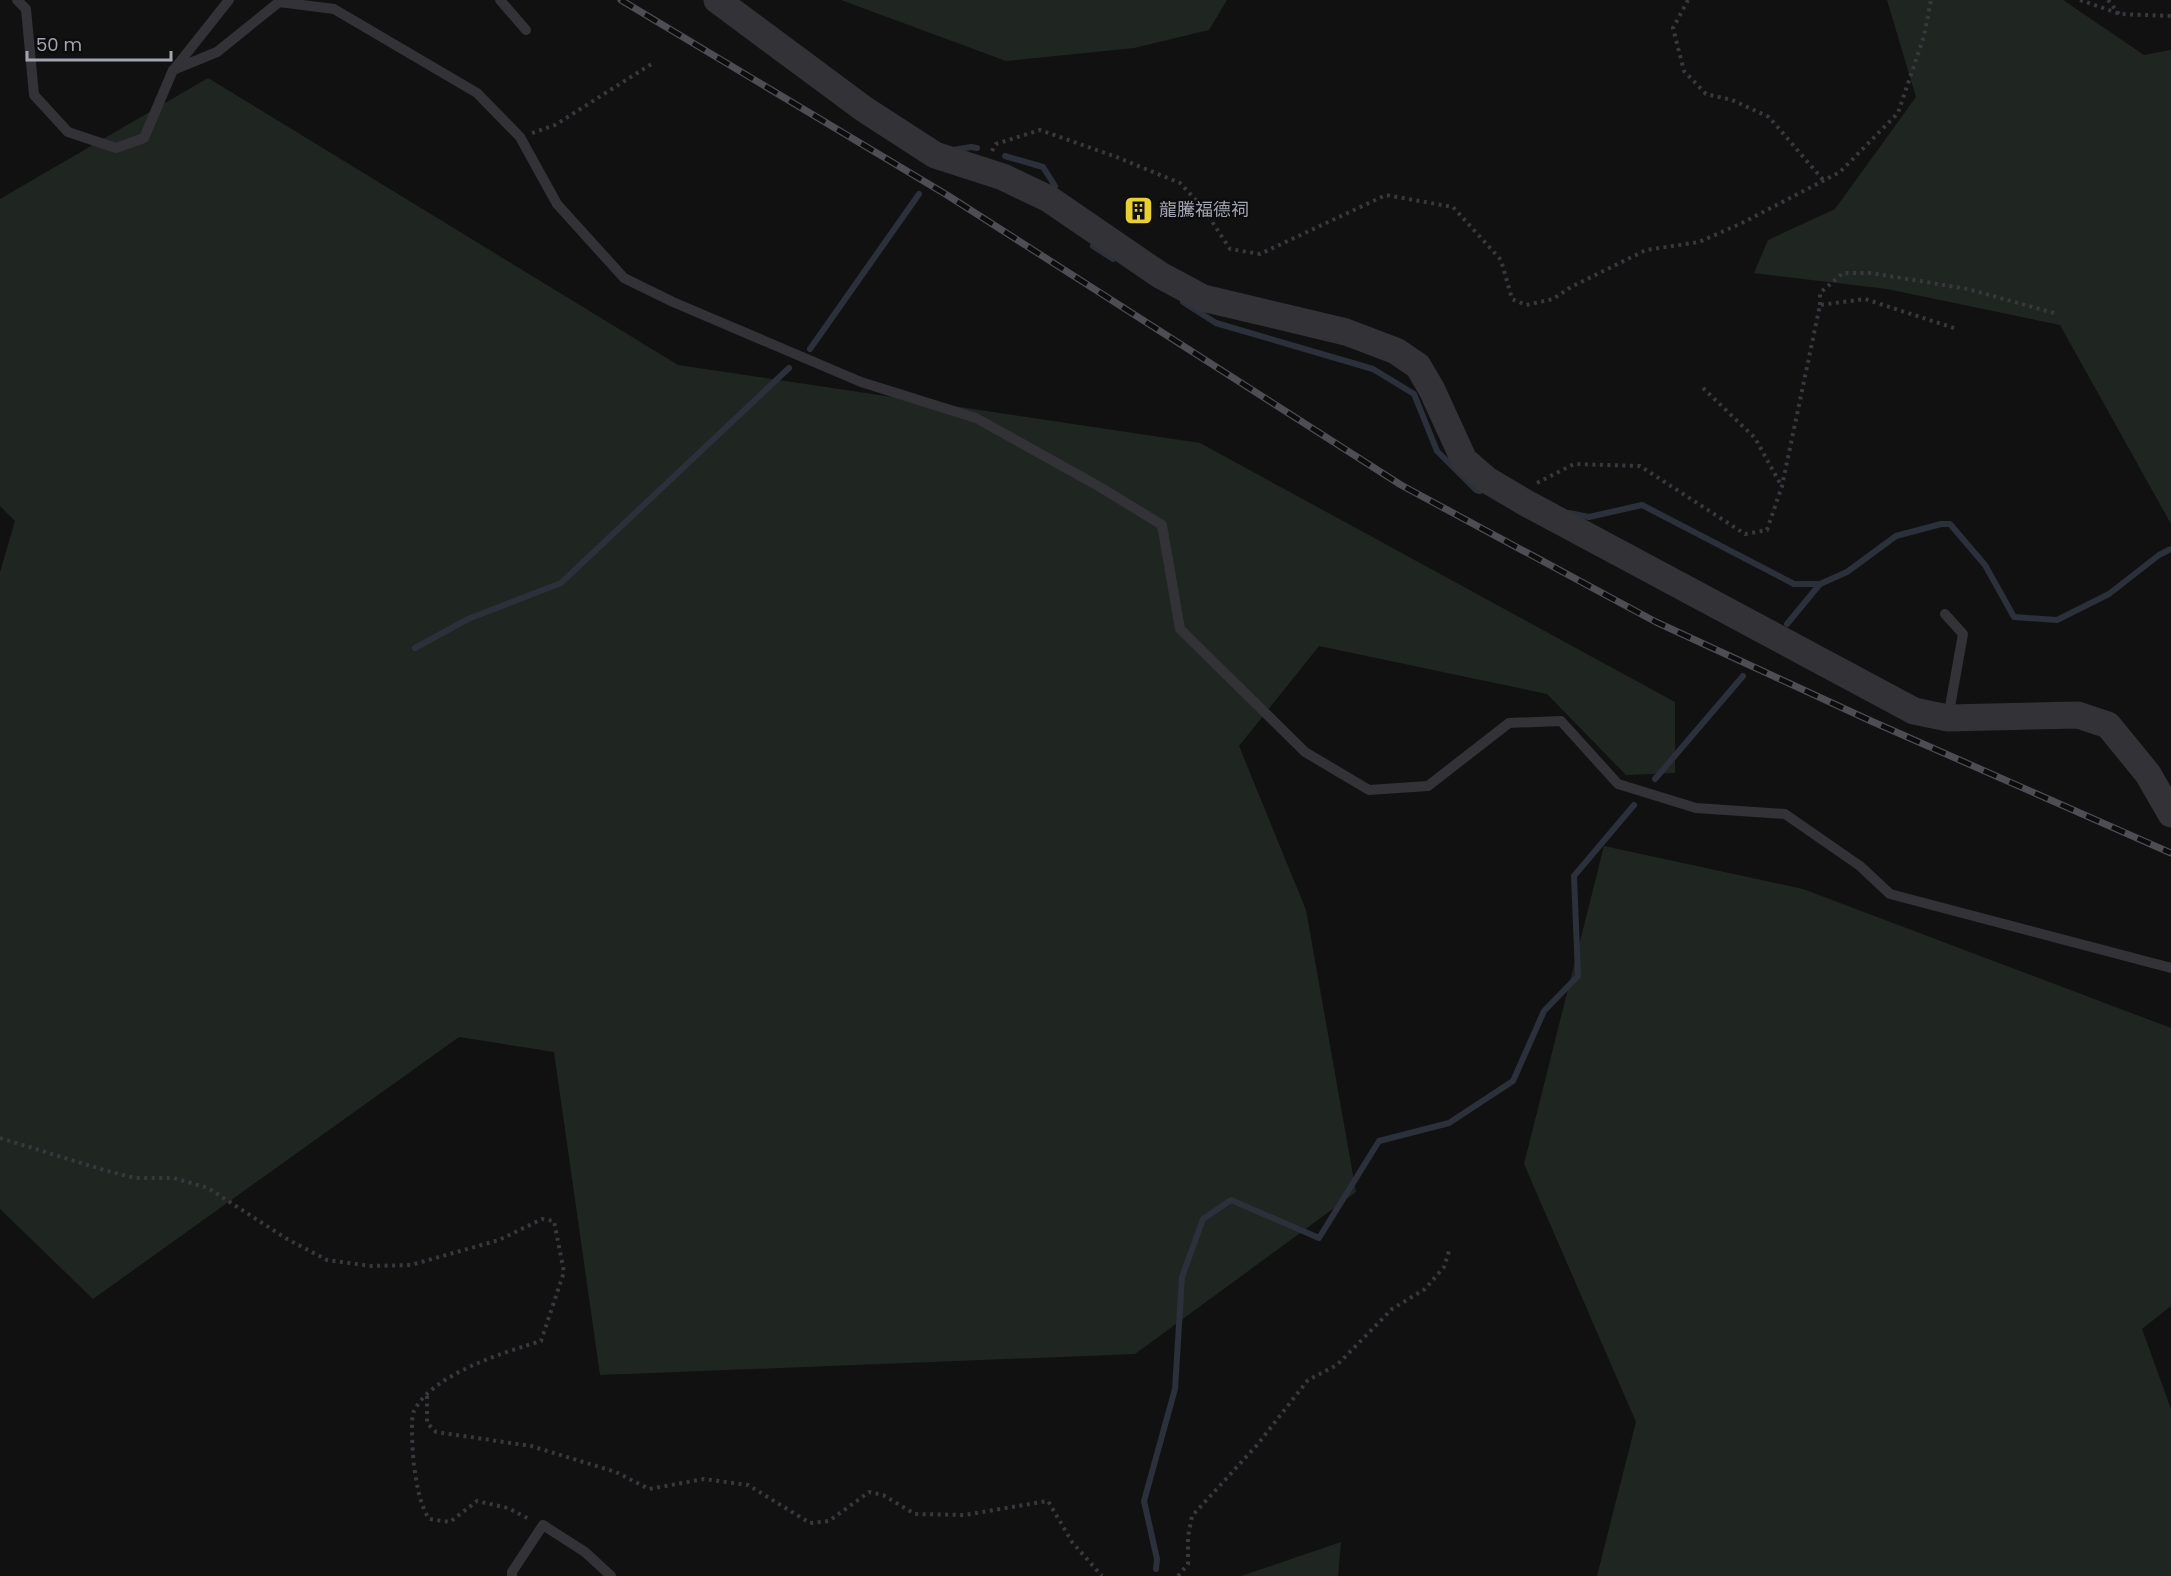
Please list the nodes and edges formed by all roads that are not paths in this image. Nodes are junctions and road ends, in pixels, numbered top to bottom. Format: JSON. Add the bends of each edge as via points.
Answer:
{"nodes":[{"id":1,"x":17,"y":0,"type":"edge"},
{"id":2,"x":229,"y":0,"type":"edge"},
{"id":3,"x":500,"y":0,"type":"edge"},
{"id":4,"x":717,"y":0,"type":"edge"},
{"id":5,"x":526,"y":30,"type":"dead end"},
{"id":6,"x":173,"y":70,"type":"junction"},
{"id":7,"x":1945,"y":614,"type":"dead end"},
{"id":8,"x":1948,"y":718,"type":"junction"},
{"id":9,"x":2171,"y":814,"type":"edge"},
{"id":10,"x":2171,"y":968,"type":"edge"},
{"id":11,"x":512,"y":1576,"type":"edge"},
{"id":12,"x":611,"y":1576,"type":"edge"}],
"edges":[{"from":1,"to":6,"type":"lane","via":[[26,9],[34,94],[68,132],[116,147],[144,138]]},
{"from":2,"to":6,"type":"lane"},
{"from":3,"to":5,"type":"lane"},
{"from":4,"to":8,"type":"street","via":[[872,115],[935,154],[1003,177],[1049,199],[1160,274],[1203,298],[1346,332],[1396,351],[1418,366],[1464,460],[1487,480],[1914,711]]},
{"from":6,"to":10,"type":"lane","via":[[216,52],[279,2],[334,9],[477,93],[520,137],[557,204],[624,278],[861,382],[976,418],[1162,525],[1180,629],[1305,752],[1369,789],[1428,786],[1509,723],[1561,721],[1618,784],[1696,808],[1785,814],[1860,866],[1890,894]]},
{"from":7,"to":8,"type":"lane","via":[[1963,634]]},
{"from":8,"to":9,"type":"street","via":[[2078,715],[2108,725],[2148,774]]},
{"from":11,"to":12,"type":"lane","via":[[543,1525],[585,1552]]}]}
